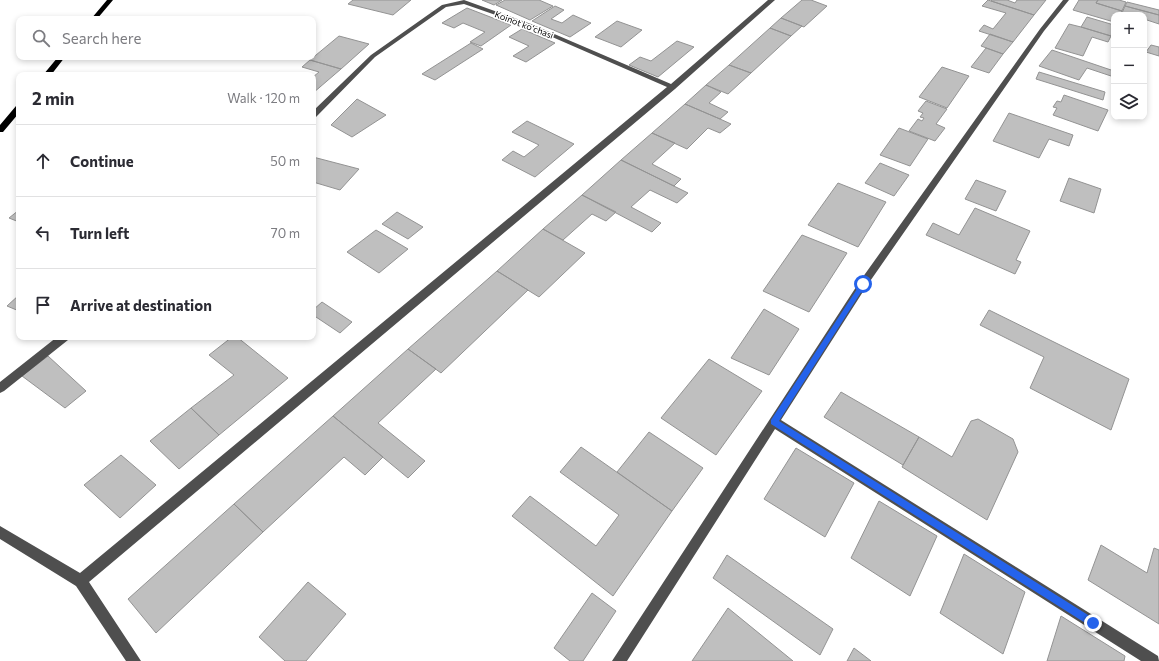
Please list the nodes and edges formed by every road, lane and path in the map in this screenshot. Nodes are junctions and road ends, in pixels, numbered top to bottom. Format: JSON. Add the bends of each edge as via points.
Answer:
{"nodes":[{"id":1,"x":110,"y":0,"type":"edge"},
{"id":2,"x":772,"y":0,"type":"edge"},
{"id":3,"x":1066,"y":0,"type":"edge"},
{"id":4,"x":97,"y":16,"type":"edge"},
{"id":5,"x":60,"y":60,"type":"edge"},
{"id":6,"x":50,"y":72,"type":"edge"},
{"id":7,"x":672,"y":87,"type":"junction"},
{"id":8,"x":16,"y":111,"type":"edge"},
{"id":9,"x":316,"y":112,"type":"edge"},
{"id":10,"x":0,"y":130,"type":"edge"},
{"id":11,"x":60,"y":340,"type":"edge"},
{"id":12,"x":0,"y":388,"type":"edge"},
{"id":13,"x":774,"y":422,"type":"junction"},
{"id":14,"x":2,"y":535,"type":"edge"},
{"id":15,"x":81,"y":581,"type":"junction"},
{"id":16,"x":134,"y":661,"type":"edge"},
{"id":17,"x":619,"y":661,"type":"edge"},
{"id":18,"x":1153,"y":661,"type":"edge"}],
"edges":[{"from":1,"to":4,"type":"main road"},
{"from":2,"to":7,"type":"street"},
{"from":3,"to":13,"type":"street","via":[[1042,30],[863,284]]},
{"from":5,"to":6,"type":"main road"},
{"from":7,"to":9,"type":"street","name":"Koinot koʻchasi","via":[[529,25],[464,2],[444,6],[373,56]]},
{"from":7,"to":15,"type":"street"},
{"from":8,"to":10,"type":"main road"},
{"from":11,"to":12,"type":"street"},
{"from":13,"to":17,"type":"street"},
{"from":13,"to":18,"type":"street"},
{"from":14,"to":15,"type":"street"},
{"from":15,"to":16,"type":"street"}]}
